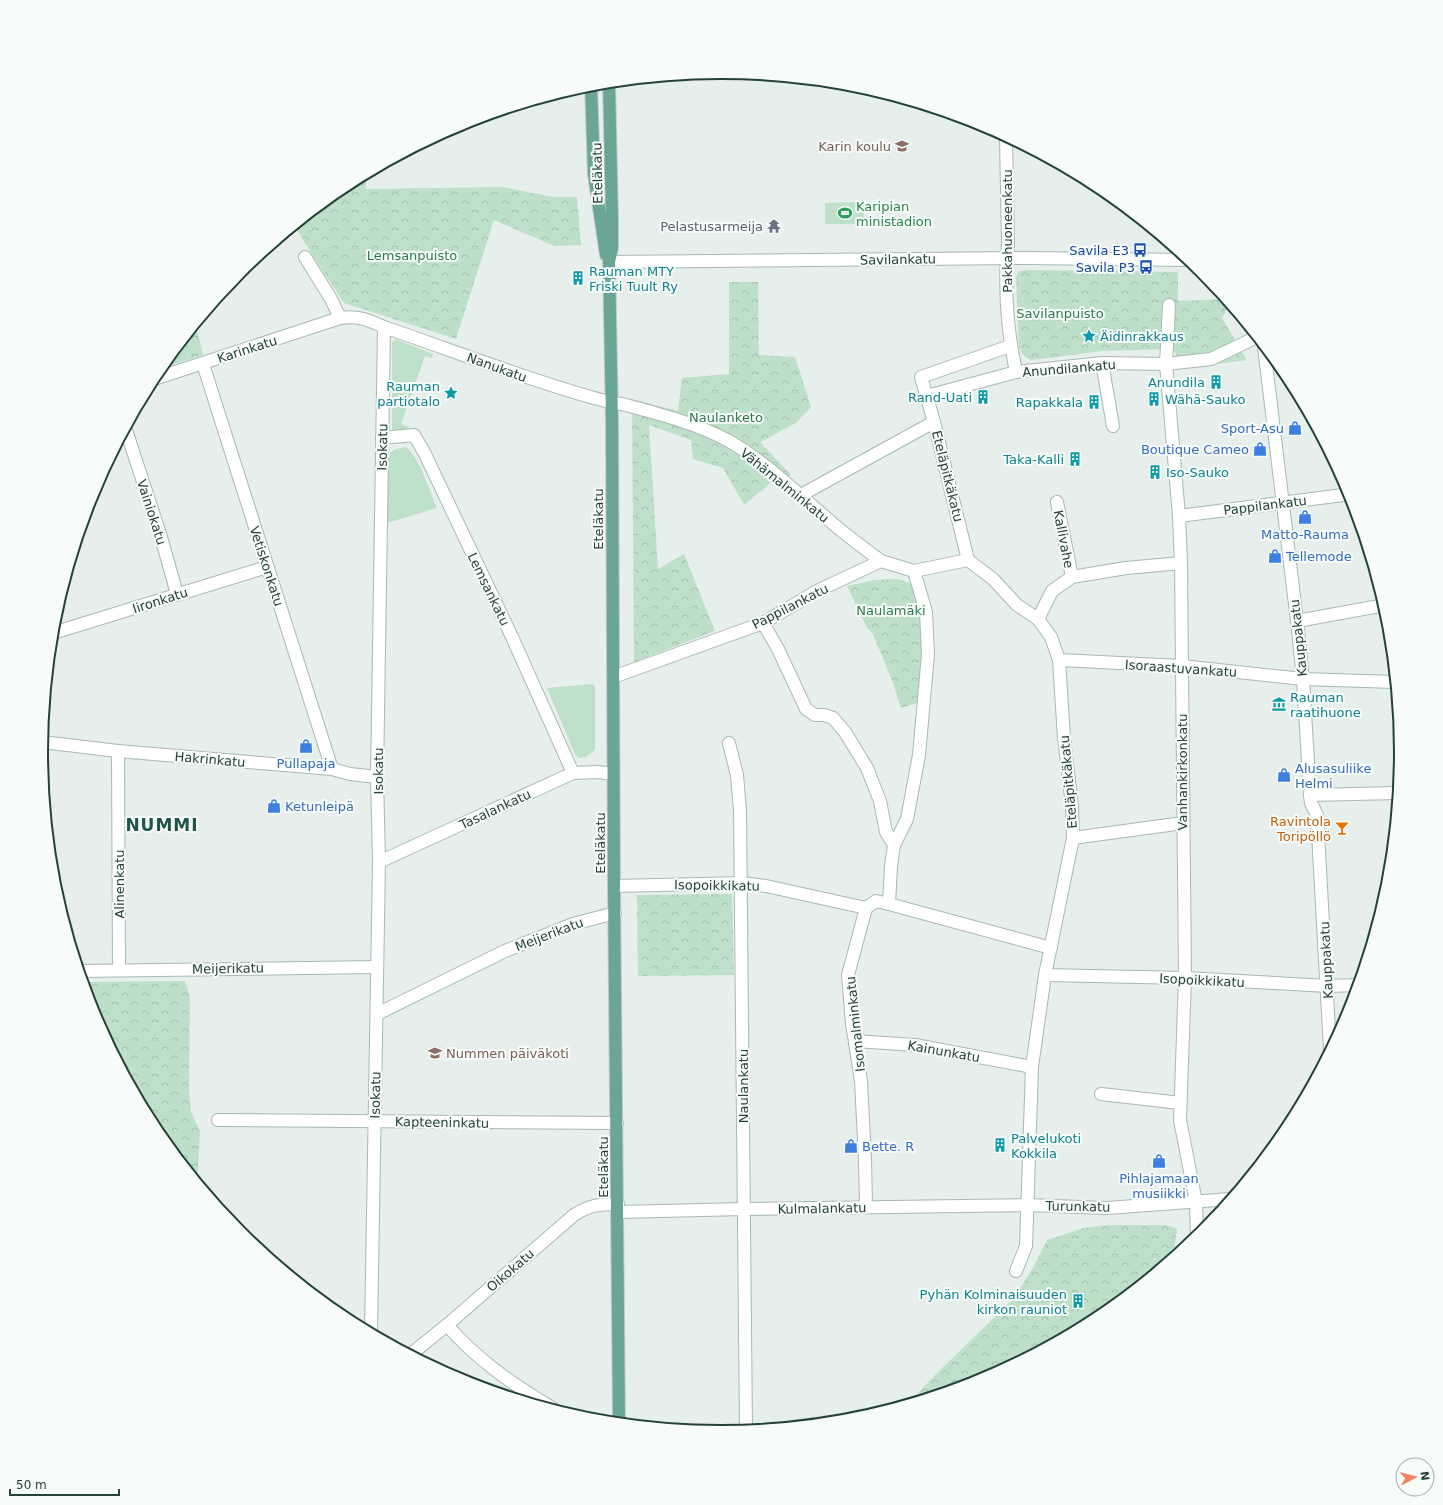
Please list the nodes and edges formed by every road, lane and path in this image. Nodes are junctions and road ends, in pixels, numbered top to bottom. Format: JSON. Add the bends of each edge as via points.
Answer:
{"nodes":[{"id":1,"x":609,"y":89,"type":"edge"},
{"id":2,"x":591,"y":92,"type":"edge"},
{"id":3,"x":1006,"y":142,"type":"edge"},
{"id":4,"x":305,"y":257,"type":"dead end"},
{"id":5,"x":1006,"y":258,"type":"junction"},
{"id":6,"x":1181,"y":260,"type":"edge"},
{"id":7,"x":608,"y":262,"type":"junction"},
{"id":8,"x":1170,"y":305,"type":"dead end"},
{"id":9,"x":340,"y":318,"type":"junction"},
{"id":10,"x":384,"y":327,"type":"junction"},
{"id":11,"x":1253,"y":338,"type":"edge"},
{"id":12,"x":1010,"y":346,"type":"junction"},
{"id":13,"x":1265,"y":355,"type":"edge"},
{"id":14,"x":1102,"y":362,"type":"junction"},
{"id":15,"x":203,"y":364,"type":"junction"},
{"id":16,"x":1166,"y":364,"type":"junction"},
{"id":17,"x":1016,"y":372,"type":"junction"},
{"id":18,"x":163,"y":376,"type":"edge"},
{"id":19,"x":927,"y":396,"type":"junction"},
{"id":20,"x":612,"y":402,"type":"junction"},
{"id":21,"x":934,"y":422,"type":"junction"},
{"id":22,"x":1113,"y":426,"type":"dead end"},
{"id":23,"x":128,"y":435,"type":"edge"},
{"id":24,"x":382,"y":438,"type":"junction"},
{"id":25,"x":801,"y":495,"type":"junction"},
{"id":26,"x":1344,"y":495,"type":"edge"},
{"id":27,"x":1057,"y":502,"type":"dead end"},
{"id":28,"x":1284,"y":504,"type":"junction"},
{"id":29,"x":1179,"y":516,"type":"junction"},
{"id":30,"x":968,"y":560,"type":"junction"},
{"id":31,"x":881,"y":561,"type":"junction"},
{"id":32,"x":1180,"y":563,"type":"junction"},
{"id":33,"x":267,"y":567,"type":"junction"},
{"id":34,"x":914,"y":571,"type":"junction"},
{"id":35,"x":1072,"y":577,"type":"junction"},
{"id":36,"x":178,"y":594,"type":"junction"},
{"id":37,"x":1379,"y":606,"type":"edge"},
{"id":38,"x":1038,"y":619,"type":"junction"},
{"id":39,"x":1297,"y":621,"type":"junction"},
{"id":40,"x":763,"y":623,"type":"junction"},
{"id":41,"x":59,"y":632,"type":"edge"},
{"id":42,"x":1059,"y":660,"type":"junction"},
{"id":43,"x":1182,"y":666,"type":"junction"},
{"id":44,"x":613,"y":677,"type":"junction"},
{"id":45,"x":1303,"y":678,"type":"junction"},
{"id":46,"x":1391,"y":682,"type":"edge"},
{"id":47,"x":48,"y":743,"type":"edge"},
{"id":48,"x":729,"y":743,"type":"dead end"},
{"id":49,"x":118,"y":751,"type":"junction"},
{"id":50,"x":332,"y":769,"type":"junction"},
{"id":51,"x":573,"y":773,"type":"junction"},
{"id":52,"x":613,"y":774,"type":"junction"},
{"id":53,"x":377,"y":777,"type":"junction"},
{"id":54,"x":1394,"y":793,"type":"edge"},
{"id":55,"x":1310,"y":795,"type":"junction"},
{"id":56,"x":1183,"y":823,"type":"junction"},
{"id":57,"x":1073,"y":838,"type":"junction"},
{"id":58,"x":894,"y":845,"type":"junction"},
{"id":59,"x":379,"y":862,"type":"junction"},
{"id":60,"x":741,"y":883,"type":"junction"},
{"id":61,"x":614,"y":886,"type":"junction"},
{"id":62,"x":889,"y":904,"type":"junction"},
{"id":63,"x":866,"y":908,"type":"junction"},
{"id":64,"x":615,"y":913,"type":"junction"},
{"id":65,"x":1051,"y":948,"type":"junction"},
{"id":66,"x":377,"y":967,"type":"junction"},
{"id":67,"x":119,"y":970,"type":"junction"},
{"id":68,"x":85,"y":971,"type":"edge"},
{"id":69,"x":1045,"y":975,"type":"junction"},
{"id":70,"x":1184,"y":978,"type":"junction"},
{"id":71,"x":1353,"y":985,"type":"edge"},
{"id":72,"x":1328,"y":986,"type":"junction"},
{"id":73,"x":377,"y":1014,"type":"junction"},
{"id":74,"x":855,"y":1041,"type":"junction"},
{"id":75,"x":1330,"y":1042,"type":"edge"},
{"id":76,"x":1032,"y":1067,"type":"junction"},
{"id":77,"x":1101,"y":1094,"type":"dead end"},
{"id":78,"x":1180,"y":1103,"type":"junction"},
{"id":79,"x":218,"y":1120,"type":"dead end"},
{"id":80,"x":374,"y":1121,"type":"junction"},
{"id":81,"x":617,"y":1123,"type":"junction"},
{"id":82,"x":1226,"y":1199,"type":"edge"},
{"id":83,"x":1196,"y":1202,"type":"junction"},
{"id":84,"x":1027,"y":1205,"type":"junction"},
{"id":85,"x":866,"y":1207,"type":"junction"},
{"id":86,"x":618,"y":1208,"type":"junction"},
{"id":87,"x":744,"y":1209,"type":"junction"},
{"id":88,"x":1197,"y":1230,"type":"edge"},
{"id":89,"x":1016,"y":1271,"type":"dead end"},
{"id":90,"x":447,"y":1325,"type":"junction"},
{"id":91,"x":370,"y":1327,"type":"edge"},
{"id":92,"x":414,"y":1352,"type":"edge"},
{"id":93,"x":540,"y":1401,"type":"edge"},
{"id":94,"x":619,"y":1418,"type":"edge"},
{"id":95,"x":746,"y":1425,"type":"edge"}],
"edges":[{"from":1,"to":7,"type":"main road","name":"Eteläkatu","via":[[612,248]]},
{"from":2,"to":7,"type":"main road","name":"Eteläkatu","via":[[594,174]]},
{"from":3,"to":5,"type":"street","name":"Pakkahuoneenkatu"},
{"from":4,"to":9,"type":"street","via":[[331,298]]},
{"from":5,"to":6,"type":"street","name":"Savilankatu"},
{"from":5,"to":7,"type":"street","name":"Savilankatu"},
{"from":5,"to":12,"type":"street","name":"Pakkahuoneenkatu","via":[[1006,307]]},
{"from":7,"to":20,"type":"main road","name":"Eteläkatu"},
{"from":8,"to":16,"type":"street","name":"Vanhankirkonkatu"},
{"from":9,"to":10,"type":"street","via":[[363,318]]},
{"from":9,"to":15,"type":"street","name":"Karinkatu"},
{"from":10,"to":20,"type":"street","name":"Nanukatu","via":[[535,380]]},
{"from":10,"to":24,"type":"street","name":"Isokatu"},
{"from":11,"to":16,"type":"street","name":"Anundilankatu","via":[[1211,359]]},
{"from":12,"to":17,"type":"street","name":"Pakkahuoneenkatu"},
{"from":12,"to":19,"type":"street","via":[[921,377]]},
{"from":13,"to":28,"type":"street","name":"Kauppakatu"},
{"from":14,"to":16,"type":"street","name":"Anundilankatu"},
{"from":14,"to":17,"type":"street","name":"Anundilankatu"},
{"from":14,"to":22,"type":"street"},
{"from":15,"to":18,"type":"street","name":"Karinkatu"},
{"from":15,"to":33,"type":"street","name":"Vetiskonkatu"},
{"from":16,"to":29,"type":"street","name":"Vanhankirkonkatu"},
{"from":17,"to":19,"type":"street","name":"Anundilankatu"},
{"from":19,"to":21,"type":"street"},
{"from":20,"to":25,"type":"street","name":"Vähämalminkatu","via":[[702,429],[728,441],[751,454]]},
{"from":20,"to":44,"type":"main road","name":"Eteläkatu"},
{"from":21,"to":25,"type":"street"},
{"from":21,"to":30,"type":"street","name":"Eteläpitkäkatu"},
{"from":23,"to":36,"type":"street","name":"Vainiokatu"},
{"from":24,"to":51,"type":"street","name":"Lemsankatu","via":[[414,435],[424,452]]},
{"from":24,"to":53,"type":"street","name":"Isokatu"},
{"from":25,"to":31,"type":"street","name":"Vähämalminkatu","via":[[831,523]]},
{"from":26,"to":28,"type":"street","name":"Pappilankatu"},
{"from":27,"to":35,"type":"street","name":"Kallivahe"},
{"from":28,"to":29,"type":"street","name":"Pappilankatu"},
{"from":28,"to":39,"type":"street","name":"Kauppakatu"},
{"from":29,"to":32,"type":"street","name":"Vanhankirkonkatu"},
{"from":30,"to":34,"type":"street"},
{"from":30,"to":38,"type":"street","name":"Eteläpitkäkatu","via":[[993,578],[1017,605]]},
{"from":31,"to":34,"type":"street"},
{"from":31,"to":40,"type":"street","name":"Pappilankatu","via":[[817,591]]},
{"from":32,"to":35,"type":"street"},
{"from":32,"to":43,"type":"street","name":"Vanhankirkonkatu"},
{"from":33,"to":36,"type":"street","name":"Iironkatu"},
{"from":33,"to":50,"type":"street","name":"Vetiskonkatu"},
{"from":34,"to":58,"type":"street","via":[[926,612],[928,654],[919,755],[907,819]]},
{"from":35,"to":38,"type":"street","via":[[1052,591]]},
{"from":36,"to":41,"type":"street","name":"Iironkatu"},
{"from":37,"to":39,"type":"street"},
{"from":38,"to":42,"type":"street","name":"Eteläpitkäkatu","via":[[1052,637]]},
{"from":39,"to":45,"type":"street","name":"Kauppakatu"},
{"from":40,"to":44,"type":"street","name":"Pappilankatu"},
{"from":40,"to":58,"type":"street","via":[[806,709],[815,715],[833,718],[845,732],[867,768],[880,801],[886,832]]},
{"from":42,"to":43,"type":"street","name":"Isoraastuvankatu"},
{"from":42,"to":57,"type":"street","name":"Eteläpitkäkatu"},
{"from":43,"to":45,"type":"street","name":"Isoraastuvankatu"},
{"from":43,"to":56,"type":"street","name":"Vanhankirkonkatu"},
{"from":44,"to":52,"type":"main road","name":"Eteläkatu"},
{"from":45,"to":46,"type":"street","name":"Isoraastuvankatu"},
{"from":45,"to":55,"type":"street","name":"Kauppakatu"},
{"from":47,"to":49,"type":"street","name":"Hakrinkatu"},
{"from":48,"to":60,"type":"street","name":"Naulankatu","via":[[739,790]]},
{"from":49,"to":50,"type":"street","name":"Hakrinkatu"},
{"from":49,"to":67,"type":"street","name":"Alinenkatu"},
{"from":50,"to":53,"type":"street","name":"Hakrinkatu"},
{"from":51,"to":52,"type":"street","name":"Tasalankatu"},
{"from":51,"to":59,"type":"street","name":"Tasalankatu"},
{"from":52,"to":61,"type":"main road","name":"Eteläkatu"},
{"from":53,"to":59,"type":"street","name":"Isokatu"},
{"from":54,"to":55,"type":"street"},
{"from":55,"to":72,"type":"street","name":"Kauppakatu","via":[[1317,815]]},
{"from":56,"to":57,"type":"street"},
{"from":56,"to":70,"type":"street","name":"Vanhankirkonkatu"},
{"from":57,"to":65,"type":"street","name":"Eteläpitkäkatu"},
{"from":58,"to":62,"type":"street"},
{"from":59,"to":66,"type":"street","name":"Isokatu"},
{"from":60,"to":61,"type":"street","name":"Isopoikkikatu"},
{"from":60,"to":63,"type":"street","name":"Isopoikkikatu"},
{"from":60,"to":87,"type":"street","name":"Naulankatu"},
{"from":61,"to":64,"type":"main road","name":"Eteläkatu"},
{"from":62,"to":63,"type":"street","via":[[876,901]]},
{"from":62,"to":65,"type":"street"},
{"from":63,"to":74,"type":"street","name":"Isomalminkatu","via":[[848,975]]},
{"from":64,"to":73,"type":"street","name":"Meijerikatu","via":[[573,924],[505,951]]},
{"from":64,"to":81,"type":"main road","name":"Eteläkatu"},
{"from":65,"to":69,"type":"street","name":"Eteläpitkäkatu"},
{"from":66,"to":67,"type":"street","name":"Meijerikatu"},
{"from":66,"to":73,"type":"street","name":"Isokatu"},
{"from":67,"to":68,"type":"street","name":"Meijerikatu"},
{"from":69,"to":70,"type":"street","name":"Isopoikkikatu"},
{"from":69,"to":76,"type":"street","name":"Eteläpitkäkatu"},
{"from":70,"to":72,"type":"street","name":"Isopoikkikatu"},
{"from":70,"to":78,"type":"street","name":"Vanhankirkonkatu"},
{"from":71,"to":72,"type":"street","name":"Isopoikkikatu"},
{"from":72,"to":75,"type":"street","name":"Kauppakatu"},
{"from":73,"to":80,"type":"street","name":"Isokatu"},
{"from":74,"to":76,"type":"street","name":"Kainunkatu","via":[[914,1045]]},
{"from":74,"to":85,"type":"street","name":"Isomalminkatu","via":[[861,1081]]},
{"from":76,"to":84,"type":"street","name":"Eteläpitkäkatu"},
{"from":77,"to":78,"type":"street"},
{"from":78,"to":83,"type":"street","name":"Vanhankirkonkatu","via":[[1180,1120]]},
{"from":79,"to":80,"type":"street","name":"Kapteeninkatu"},
{"from":80,"to":81,"type":"street","name":"Kapteeninkatu"},
{"from":80,"to":91,"type":"street","name":"Isokatu"},
{"from":81,"to":86,"type":"main road","name":"Eteläkatu"},
{"from":82,"to":83,"type":"street","name":"Turunkatu"},
{"from":83,"to":84,"type":"street","name":"Turunkatu","via":[[1106,1208]]},
{"from":83,"to":88,"type":"street","name":"Vanhankirkonkatu"},
{"from":84,"to":85,"type":"street","name":"Kulmalankatu"},
{"from":84,"to":89,"type":"street","name":"Turunkatu","via":[[1026,1246]]},
{"from":85,"to":87,"type":"street","name":"Kulmalankatu"},
{"from":86,"to":87,"type":"street","name":"Kulmalankatu"},
{"from":86,"to":90,"type":"street","name":"Oikokatu","via":[[592,1206],[584,1209]]},
{"from":86,"to":94,"type":"main road","name":"Eteläkatu"},
{"from":87,"to":95,"type":"street","name":"Naulankatu"},
{"from":90,"to":92,"type":"street","name":"Oikokatu"},
{"from":90,"to":93,"type":"street","via":[[490,1367]]}]}
